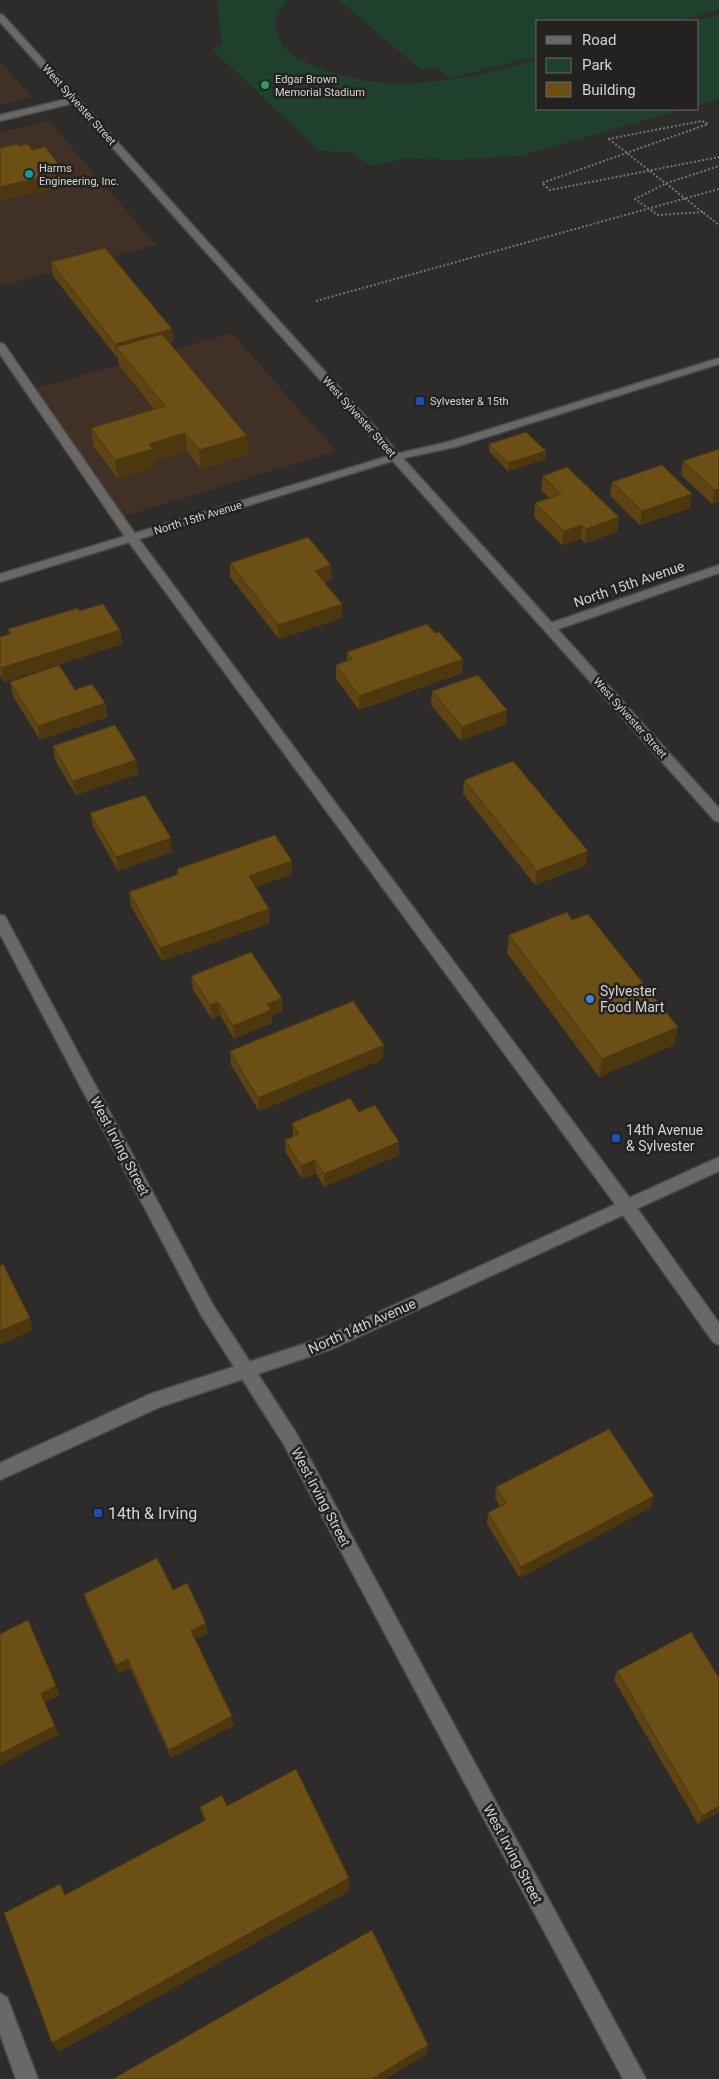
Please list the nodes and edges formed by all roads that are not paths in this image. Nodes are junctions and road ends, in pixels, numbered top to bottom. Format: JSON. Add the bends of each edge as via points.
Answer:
{"nodes":[{"id":1,"x":0,"y":17,"type":"edge"},
{"id":2,"x":75,"y":100,"type":"junction"},
{"id":3,"x":0,"y":118,"type":"edge"},
{"id":4,"x":0,"y":346,"type":"edge"},
{"id":5,"x":719,"y":361,"type":"edge"},
{"id":6,"x":395,"y":457,"type":"junction"},
{"id":7,"x":132,"y":538,"type":"junction"},
{"id":8,"x":719,"y":569,"type":"edge"},
{"id":9,"x":0,"y":578,"type":"edge"},
{"id":10,"x":549,"y":628,"type":"junction"},
{"id":11,"x":719,"y":817,"type":"edge"},
{"id":12,"x":0,"y":920,"type":"edge"},
{"id":13,"x":719,"y":1164,"type":"edge"},
{"id":14,"x":626,"y":1206,"type":"junction"},
{"id":15,"x":719,"y":1337,"type":"edge"},
{"id":16,"x":245,"y":1371,"type":"junction"},
{"id":17,"x":0,"y":1472,"type":"edge"},
{"id":18,"x":0,"y":2004,"type":"edge"},
{"id":19,"x":27,"y":2079,"type":"edge"},
{"id":20,"x":635,"y":2079,"type":"edge"}],
"edges":[{"from":1,"to":2,"type":"street","name":"West Sylvester Street"},
{"from":2,"to":3,"type":"street"},
{"from":2,"to":6,"type":"street","name":"West Sylvester Street"},
{"from":4,"to":7,"type":"street"},
{"from":5,"to":6,"type":"street","name":"North 15th Avenue","via":[[451,444]]},
{"from":6,"to":7,"type":"street","name":"North 15th Avenue"},
{"from":6,"to":10,"type":"street","name":"West Sylvester Street"},
{"from":7,"to":9,"type":"street","name":"North 15th Avenue"},
{"from":7,"to":14,"type":"street"},
{"from":8,"to":10,"type":"street","name":"North 15th Avenue"},
{"from":10,"to":11,"type":"street","name":"West Sylvester Street"},
{"from":12,"to":16,"type":"street","name":"West Irving Street","via":[[200,1297]]},
{"from":13,"to":14,"type":"street","name":"North 14th Avenue"},
{"from":14,"to":15,"type":"street"},
{"from":14,"to":16,"type":"street","name":"North 14th Avenue","via":[[326,1344]]},
{"from":16,"to":17,"type":"street","name":"North 14th Avenue","via":[[156,1400]]},
{"from":16,"to":20,"type":"street","name":"West Irving Street","via":[[289,1437]]},
{"from":18,"to":19,"type":"street"}]}
